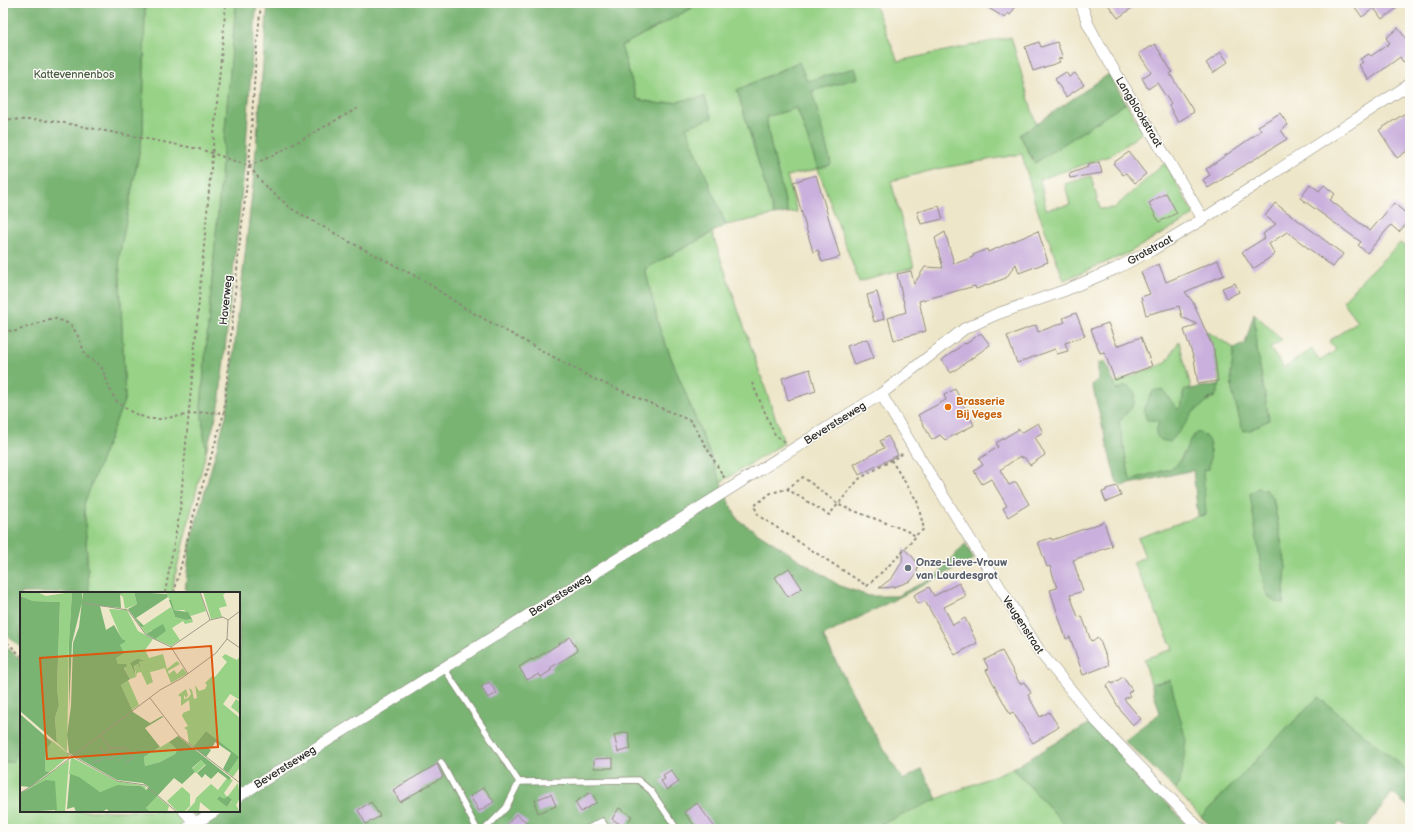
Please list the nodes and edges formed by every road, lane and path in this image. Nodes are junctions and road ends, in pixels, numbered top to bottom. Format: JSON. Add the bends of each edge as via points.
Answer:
{"nodes":[{"id":1,"x":226,"y":3,"type":"edge"},
{"id":2,"x":261,"y":3,"type":"edge"},
{"id":3,"x":1081,"y":3,"type":"edge"},
{"id":4,"x":1410,"y":84,"type":"edge"},
{"id":5,"x":358,"y":108,"type":"dead end"},
{"id":6,"x":3,"y":119,"type":"edge"},
{"id":7,"x":212,"y":153,"type":"junction"},
{"id":8,"x":249,"y":166,"type":"junction"},
{"id":9,"x":1203,"y":219,"type":"junction"},
{"id":10,"x":3,"y":328,"type":"edge"},
{"id":11,"x":752,"y":383,"type":"dead end"},
{"id":12,"x":881,"y":394,"type":"junction"},
{"id":13,"x":224,"y":413,"type":"junction"},
{"id":14,"x":188,"y":414,"type":"junction"},
{"id":15,"x":912,"y":447,"type":"junction"},
{"id":16,"x":794,"y":449,"type":"junction"},
{"id":17,"x":891,"y":460,"type":"junction"},
{"id":18,"x":731,"y":488,"type":"junction"},
{"id":19,"x":787,"y":489,"type":"junction"},
{"id":20,"x":837,"y":503,"type":"junction"},
{"id":21,"x":916,"y":536,"type":"junction"},
{"id":22,"x":165,"y":592,"type":"edge"},
{"id":23,"x":174,"y":592,"type":"edge"},
{"id":24,"x":3,"y":638,"type":"edge"},
{"id":25,"x":20,"y":655,"type":"edge"},
{"id":26,"x":444,"y":668,"type":"junction"},
{"id":27,"x":442,"y":762,"type":"dead end"},
{"id":28,"x":519,"y":782,"type":"junction"},
{"id":29,"x":240,"y":795,"type":"edge"},
{"id":30,"x":185,"y":812,"type":"edge"},
{"id":31,"x":214,"y":812,"type":"edge"},
{"id":32,"x":198,"y":826,"type":"edge"},
{"id":33,"x":186,"y":829,"type":"edge"},
{"id":34,"x":477,"y":829,"type":"edge"},
{"id":35,"x":485,"y":829,"type":"edge"},
{"id":36,"x":587,"y":829,"type":"edge"},
{"id":37,"x":607,"y":829,"type":"edge"},
{"id":38,"x":677,"y":829,"type":"edge"},
{"id":39,"x":1200,"y":829,"type":"edge"}],
"edges":[{"from":1,"to":7,"type":"path"},
{"from":2,"to":8,"type":"path","name":"Haverweg"},
{"from":3,"to":9,"type":"street","name":"Langblookstraat","via":[[1098,42]]},
{"from":4,"to":9,"type":"street","name":"Grotstraat"},
{"from":5,"to":8,"type":"path","via":[[274,155]]},
{"from":6,"to":7,"type":"path","via":[[54,121]]},
{"from":7,"to":8,"type":"path"},
{"from":7,"to":14,"type":"path"},
{"from":8,"to":13,"type":"path","name":"Haverweg"},
{"from":8,"to":18,"type":"path","via":[[266,188],[292,209],[423,280],[466,309],[592,378],[691,421]]},
{"from":9,"to":12,"type":"street","name":"Grotstraat","via":[[1115,269],[964,329]]},
{"from":10,"to":14,"type":"path","via":[[13,332],[53,318],[70,324],[86,356],[101,366],[118,403],[133,413],[149,419]]},
{"from":11,"to":16,"type":"path","via":[[775,436]]},
{"from":12,"to":15,"type":"street","name":"Veugenstraat"},
{"from":12,"to":16,"type":"street","name":"Beverstseweg"},
{"from":13,"to":14,"type":"path"},
{"from":13,"to":23,"type":"path","name":"Haverweg"},
{"from":14,"to":22,"type":"path","via":[[180,510]]},
{"from":15,"to":17,"type":"path"},
{"from":15,"to":39,"type":"street","name":"Veugenstraat","via":[[1040,652],[1097,722]]},
{"from":16,"to":18,"type":"street","name":"Beverstseweg"},
{"from":17,"to":20,"type":"path","via":[[859,479]]},
{"from":17,"to":21,"type":"path","via":[[917,501],[924,529]]},
{"from":18,"to":26,"type":"street","name":"Beverstseweg"},
{"from":19,"to":20,"type":"path","via":[[803,477]]},
{"from":19,"to":20,"type":"path","via":[[829,515]]},
{"from":19,"to":21,"type":"path","via":[[771,493],[754,506],[759,516],[867,586]]},
{"from":20,"to":21,"type":"path"},
{"from":24,"to":25,"type":"path"},
{"from":26,"to":28,"type":"lane"},
{"from":26,"to":29,"type":"street","name":"Beverstseweg"},
{"from":27,"to":34,"type":"lane"},
{"from":28,"to":35,"type":"lane","via":[[506,808]]},
{"from":28,"to":38,"type":"lane","via":[[638,780],[651,791]]},
{"from":30,"to":32,"type":"street"},
{"from":31,"to":32,"type":"street"},
{"from":32,"to":33,"type":"street"},
{"from":36,"to":37,"type":"lane","via":[[602,821]]}]}
